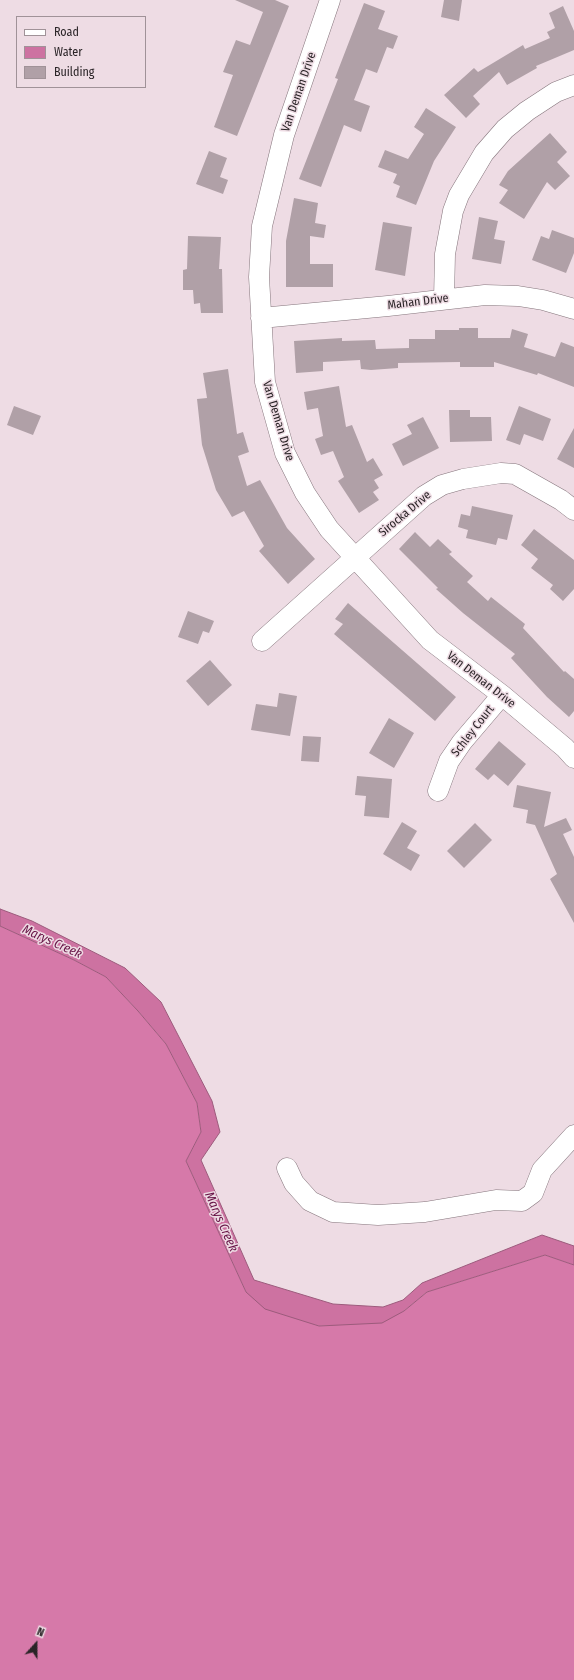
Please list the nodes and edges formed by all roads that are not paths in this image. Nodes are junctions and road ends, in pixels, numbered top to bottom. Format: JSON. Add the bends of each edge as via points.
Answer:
{"nodes":[{"id":1,"x":330,"y":0,"type":"edge"},
{"id":2,"x":574,"y":85,"type":"edge"},
{"id":3,"x":444,"y":299,"type":"junction"},
{"id":4,"x":574,"y":309,"type":"edge"},
{"id":5,"x":261,"y":318,"type":"junction"},
{"id":6,"x":574,"y":510,"type":"edge"},
{"id":7,"x":354,"y":558,"type":"junction"},
{"id":8,"x":262,"y":641,"type":"dead end"},
{"id":9,"x":502,"y":695,"type":"junction"},
{"id":10,"x":574,"y":758,"type":"edge"},
{"id":11,"x":438,"y":791,"type":"dead end"},
{"id":12,"x":574,"y":1135,"type":"edge"},
{"id":13,"x":287,"y":1168,"type":"dead end"}],
"edges":[{"from":1,"to":5,"type":"street","name":"Van Deman Drive","via":[[284,135],[262,226],[259,277]]},
{"from":2,"to":3,"type":"street","via":[[556,92],[527,111],[505,129],[484,153],[459,196],[453,212],[445,254]]},
{"from":3,"to":4,"type":"street","name":"Mahan Drive","via":[[485,295],[518,296]]},
{"from":3,"to":5,"type":"street","name":"Mahan Drive"},
{"from":5,"to":7,"type":"street","name":"Van Deman Drive","via":[[265,382],[285,453],[305,493],[329,529]]},
{"from":6,"to":7,"type":"street","name":"Sirocka Drive","via":[[515,474],[501,473],[463,479],[442,485],[424,496]]},
{"from":7,"to":8,"type":"street","name":"Sirocka Drive"},
{"from":7,"to":9,"type":"street","name":"Van Deman Drive","via":[[430,640]]},
{"from":9,"to":10,"type":"street","name":"Van Deman Drive"},
{"from":9,"to":11,"type":"street","name":"Schley Court","via":[[449,761]]},
{"from":12,"to":13,"type":"street","via":[[542,1170],[533,1193],[522,1201],[496,1200],[425,1212],[378,1215],[333,1212],[310,1201],[294,1183]]}]}
